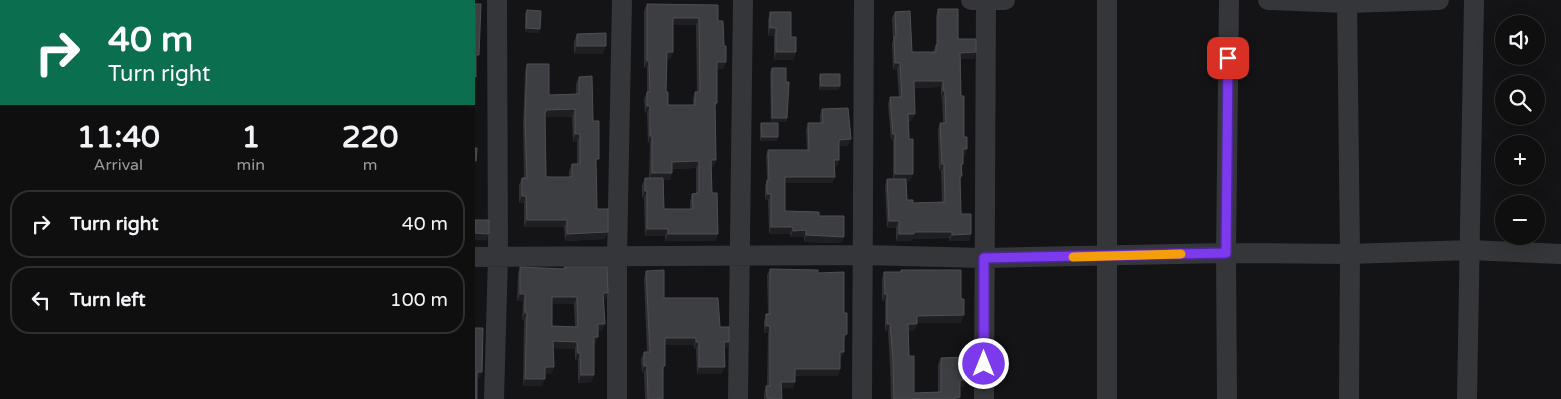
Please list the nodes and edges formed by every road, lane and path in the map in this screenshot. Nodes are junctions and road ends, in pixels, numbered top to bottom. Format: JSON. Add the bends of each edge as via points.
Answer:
{"nodes":[{"id":1,"x":497,"y":0,"type":"edge"},
{"id":2,"x":622,"y":0,"type":"edge"},
{"id":3,"x":743,"y":0,"type":"edge"},
{"id":4,"x":864,"y":0,"type":"edge"},
{"id":5,"x":971,"y":0,"type":"edge"},
{"id":6,"x":986,"y":0,"type":"edge"},
{"id":7,"x":1005,"y":0,"type":"edge"},
{"id":8,"x":1107,"y":0,"type":"edge"},
{"id":9,"x":1229,"y":0,"type":"edge"},
{"id":10,"x":1268,"y":0,"type":"edge"},
{"id":11,"x":1439,"y":0,"type":"edge"},
{"id":12,"x":1474,"y":0,"type":"edge"},
{"id":13,"x":1347,"y":1,"type":"edge"},
{"id":14,"x":1470,"y":250,"type":"junction"},
{"id":15,"x":1226,"y":253,"type":"junction"},
{"id":16,"x":1350,"y":254,"type":"junction"},
{"id":17,"x":1561,"y":254,"type":"edge"},
{"id":18,"x":864,"y":255,"type":"junction"},
{"id":19,"x":739,"y":256,"type":"junction"},
{"id":20,"x":1107,"y":256,"type":"junction"},
{"id":21,"x":475,"y":257,"type":"edge"},
{"id":22,"x":498,"y":257,"type":"junction"},
{"id":23,"x":617,"y":257,"type":"junction"},
{"id":24,"x":984,"y":258,"type":"junction"},
{"id":25,"x":494,"y":399,"type":"edge"},
{"id":26,"x":617,"y":399,"type":"edge"},
{"id":27,"x":738,"y":399,"type":"edge"},
{"id":28,"x":862,"y":399,"type":"edge"},
{"id":29,"x":984,"y":399,"type":"edge"},
{"id":30,"x":1107,"y":399,"type":"edge"},
{"id":31,"x":1227,"y":399,"type":"edge"},
{"id":32,"x":1349,"y":399,"type":"edge"},
{"id":33,"x":1467,"y":399,"type":"edge"}],
"edges":[{"from":1,"to":22,"type":"street"},
{"from":2,"to":23,"type":"street"},
{"from":3,"to":19,"type":"street"},
{"from":4,"to":18,"type":"street"},
{"from":5,"to":6,"type":"street"},
{"from":6,"to":7,"type":"street"},
{"from":6,"to":24,"type":"street"},
{"from":8,"to":20,"type":"street"},
{"from":9,"to":15,"type":"street"},
{"from":10,"to":13,"type":"street"},
{"from":11,"to":13,"type":"street"},
{"from":12,"to":14,"type":"street"},
{"from":13,"to":16,"type":"street"},
{"from":14,"to":16,"type":"street"},
{"from":14,"to":17,"type":"street"},
{"from":14,"to":33,"type":"street"},
{"from":15,"to":16,"type":"street"},
{"from":15,"to":20,"type":"street"},
{"from":15,"to":31,"type":"street"},
{"from":16,"to":32,"type":"street"},
{"from":18,"to":19,"type":"street"},
{"from":18,"to":24,"type":"street"},
{"from":18,"to":28,"type":"street"},
{"from":19,"to":23,"type":"street"},
{"from":19,"to":27,"type":"street"},
{"from":20,"to":24,"type":"street"},
{"from":20,"to":30,"type":"street"},
{"from":21,"to":22,"type":"street"},
{"from":22,"to":23,"type":"street"},
{"from":22,"to":25,"type":"street"},
{"from":23,"to":26,"type":"street"},
{"from":24,"to":29,"type":"street"}]}
